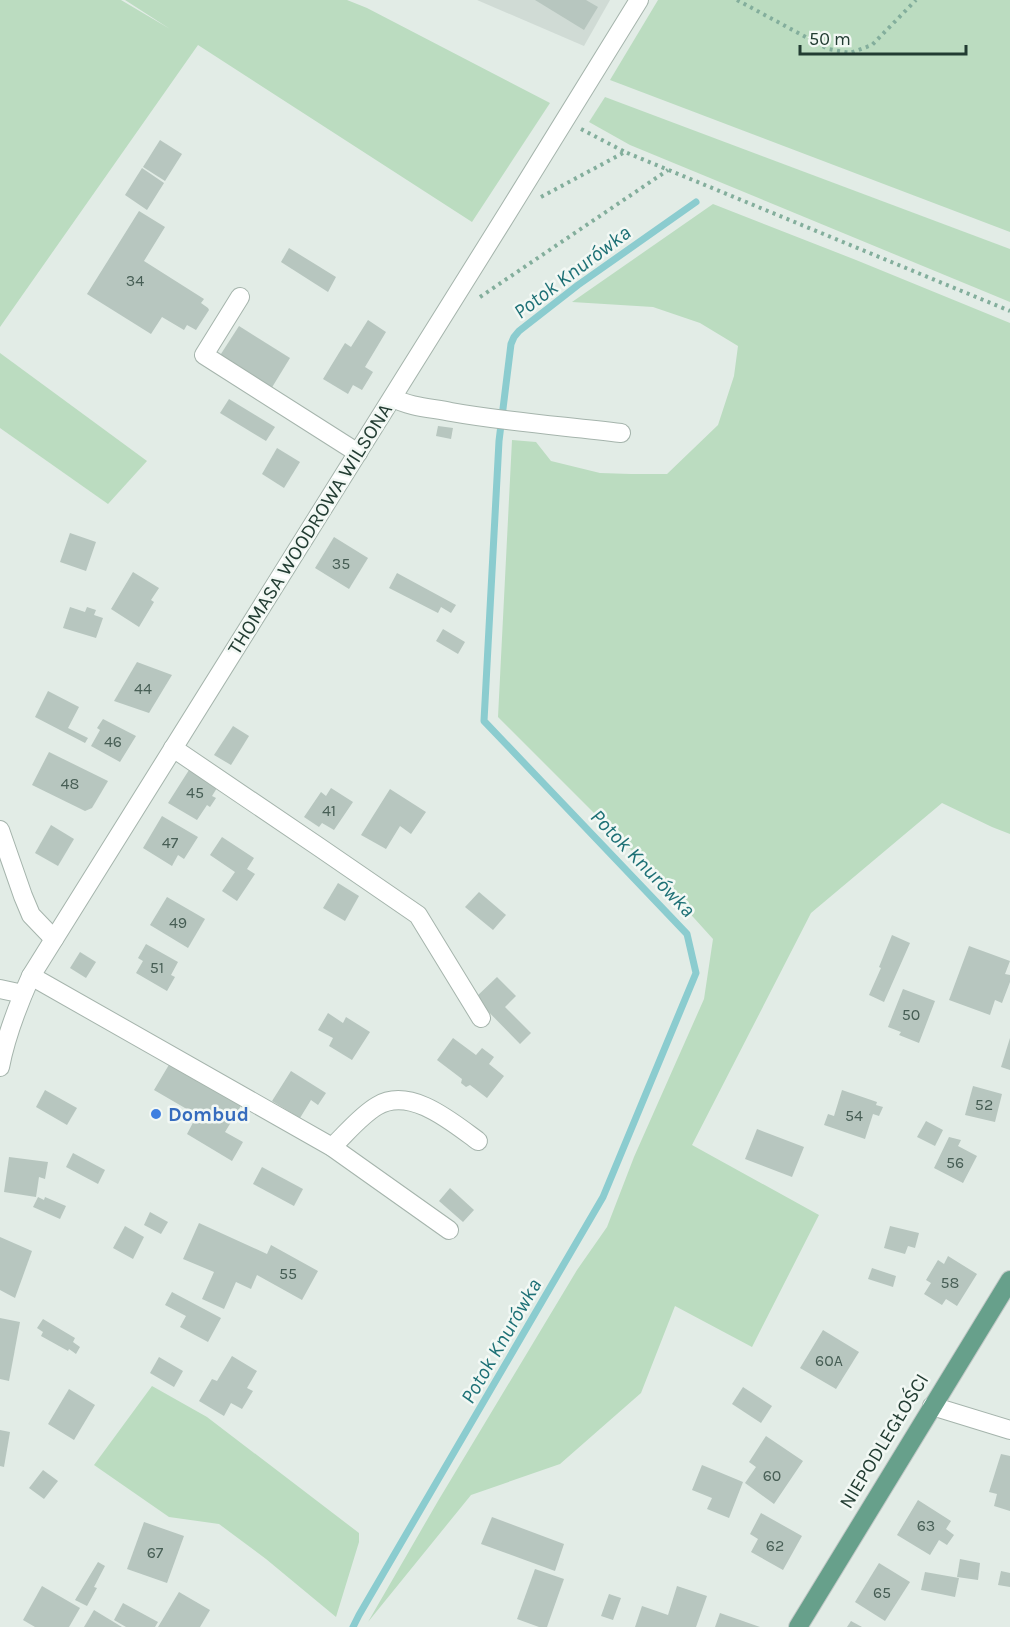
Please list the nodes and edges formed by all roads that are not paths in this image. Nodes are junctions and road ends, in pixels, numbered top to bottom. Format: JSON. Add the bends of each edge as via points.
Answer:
{"nodes":[{"id":1,"x":639,"y":0,"type":"edge"},
{"id":2,"x":240,"y":297,"type":"dead end"},
{"id":3,"x":393,"y":398,"type":"junction"},
{"id":4,"x":621,"y":433,"type":"dead end"},
{"id":5,"x":358,"y":453,"type":"junction"},
{"id":6,"x":173,"y":748,"type":"junction"},
{"id":7,"x":0,"y":830,"type":"edge"},
{"id":8,"x":54,"y":939,"type":"junction"},
{"id":9,"x":32,"y":976,"type":"junction"},
{"id":10,"x":0,"y":989,"type":"edge"},
{"id":11,"x":23,"y":994,"type":"junction"},
{"id":12,"x":481,"y":1018,"type":"dead end"},
{"id":13,"x":0,"y":1068,"type":"edge"},
{"id":14,"x":478,"y":1141,"type":"dead end"},
{"id":15,"x":332,"y":1147,"type":"junction"},
{"id":16,"x":449,"y":1230,"type":"dead end"},
{"id":17,"x":1010,"y":1280,"type":"edge"},
{"id":18,"x":932,"y":1406,"type":"junction"},
{"id":19,"x":1010,"y":1430,"type":"edge"},
{"id":20,"x":798,"y":1627,"type":"edge"}],
"edges":[{"from":1,"to":3,"type":"street","name":"THOMASA WOODROWA WILSONA"},
{"from":2,"to":5,"type":"street","via":[[204,354]]},
{"from":3,"to":4,"type":"street","via":[[404,404],[484,417]]},
{"from":3,"to":5,"type":"street","name":"THOMASA WOODROWA WILSONA"},
{"from":5,"to":6,"type":"street","name":"THOMASA WOODROWA WILSONA"},
{"from":6,"to":8,"type":"street","name":"THOMASA WOODROWA WILSONA"},
{"from":6,"to":12,"type":"street","via":[[418,915]]},
{"from":7,"to":8,"type":"street","via":[[31,915]]},
{"from":8,"to":9,"type":"street","name":"THOMASA WOODROWA WILSONA"},
{"from":9,"to":11,"type":"street","name":"THOMASA WOODROWA WILSONA"},
{"from":9,"to":15,"type":"street"},
{"from":10,"to":11,"type":"street"},
{"from":11,"to":13,"type":"street","name":"THOMASA WOODROWA WILSONA"},
{"from":14,"to":15,"type":"street","via":[[441,1114],[410,1101],[394,1100],[379,1105]]},
{"from":15,"to":16,"type":"street"},
{"from":17,"to":18,"type":"main road","name":"NIEPODLEGŁOŚCI"},
{"from":18,"to":19,"type":"street"},
{"from":18,"to":20,"type":"main road","name":"NIEPODLEGŁOŚCI"}]}
